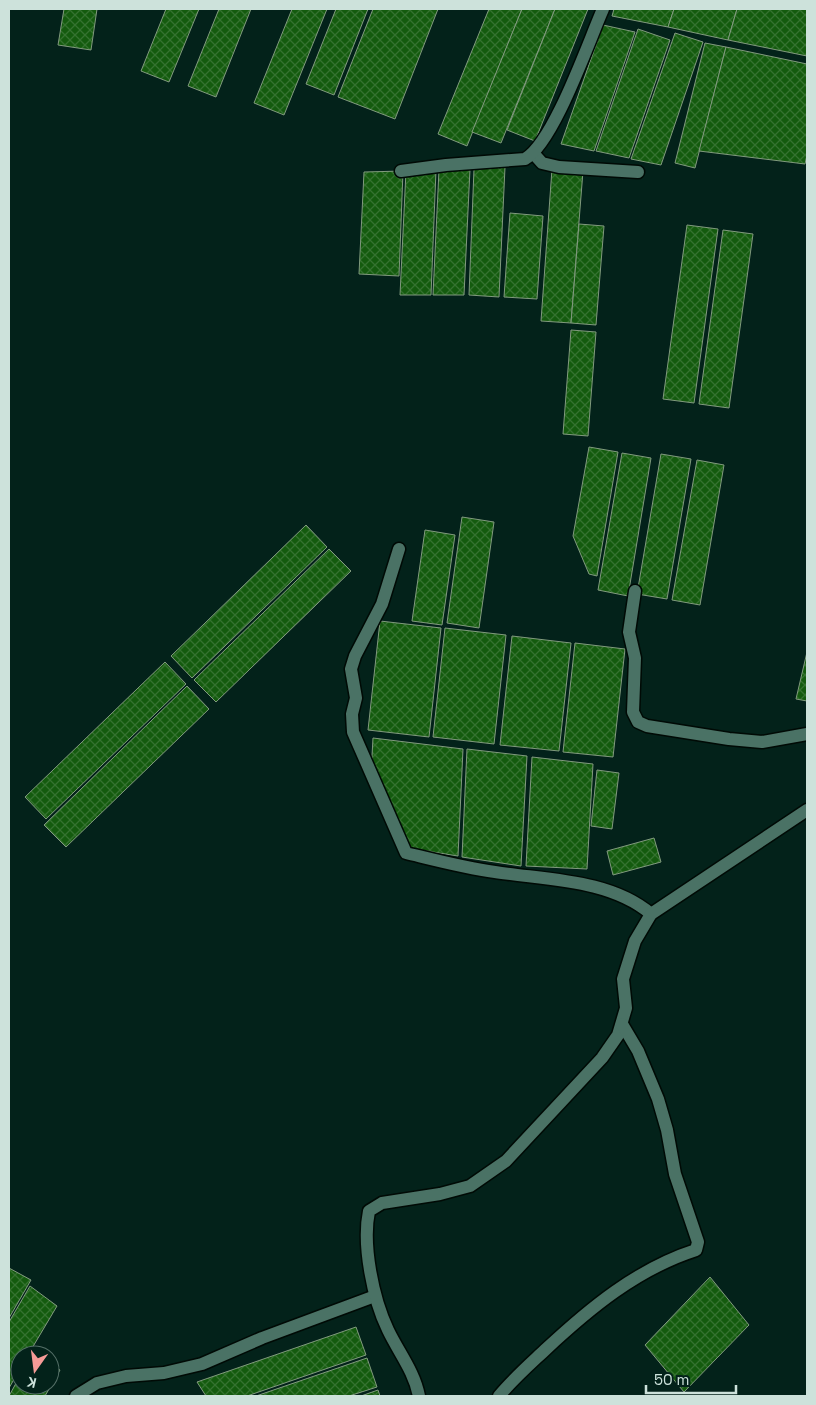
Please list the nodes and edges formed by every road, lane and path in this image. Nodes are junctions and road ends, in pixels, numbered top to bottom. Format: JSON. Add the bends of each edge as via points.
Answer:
{"nodes":[{"id":1,"x":602,"y":9,"type":"edge"},
{"id":2,"x":534,"y":154,"type":"junction"},
{"id":3,"x":401,"y":171,"type":"dead end"},
{"id":4,"x":638,"y":172,"type":"dead end"},
{"id":5,"x":399,"y":549,"type":"dead end"},
{"id":6,"x":635,"y":591,"type":"dead end"},
{"id":7,"x":807,"y":734,"type":"edge"},
{"id":8,"x":807,"y":810,"type":"edge"},
{"id":9,"x":651,"y":914,"type":"junction"},
{"id":10,"x":622,"y":1024,"type":"junction"},
{"id":11,"x":375,"y":1296,"type":"junction"},
{"id":12,"x":76,"y":1396,"type":"edge"},
{"id":13,"x":419,"y":1396,"type":"edge"},
{"id":14,"x":499,"y":1396,"type":"edge"}],
"edges":[{"from":1,"to":2,"type":"street","via":[[556,118]]},
{"from":2,"to":3,"type":"street","via":[[525,159]]},
{"from":2,"to":4,"type":"street","via":[[542,163],[560,167]]},
{"from":5,"to":9,"type":"street","via":[[382,604],[351,669],[356,698],[352,714],[353,732],[406,853],[457,866],[567,881],[638,903]]},
{"from":6,"to":7,"type":"street","via":[[629,632],[635,658],[633,712],[638,722],[647,726],[762,742]]},
{"from":8,"to":9,"type":"street"},
{"from":9,"to":10,"type":"street","via":[[635,941],[623,979],[626,1008]]},
{"from":10,"to":11,"type":"street","via":[[602,1058],[494,1170],[470,1186],[382,1203],[369,1211],[366,1222],[368,1252]]},
{"from":10,"to":14,"type":"street","via":[[638,1050],[658,1099],[675,1174],[698,1242],[696,1250],[623,1284],[565,1332]]},
{"from":11,"to":12,"type":"street","via":[[202,1364],[97,1383]]},
{"from":11,"to":13,"type":"street","via":[[388,1330],[411,1371]]}]}
